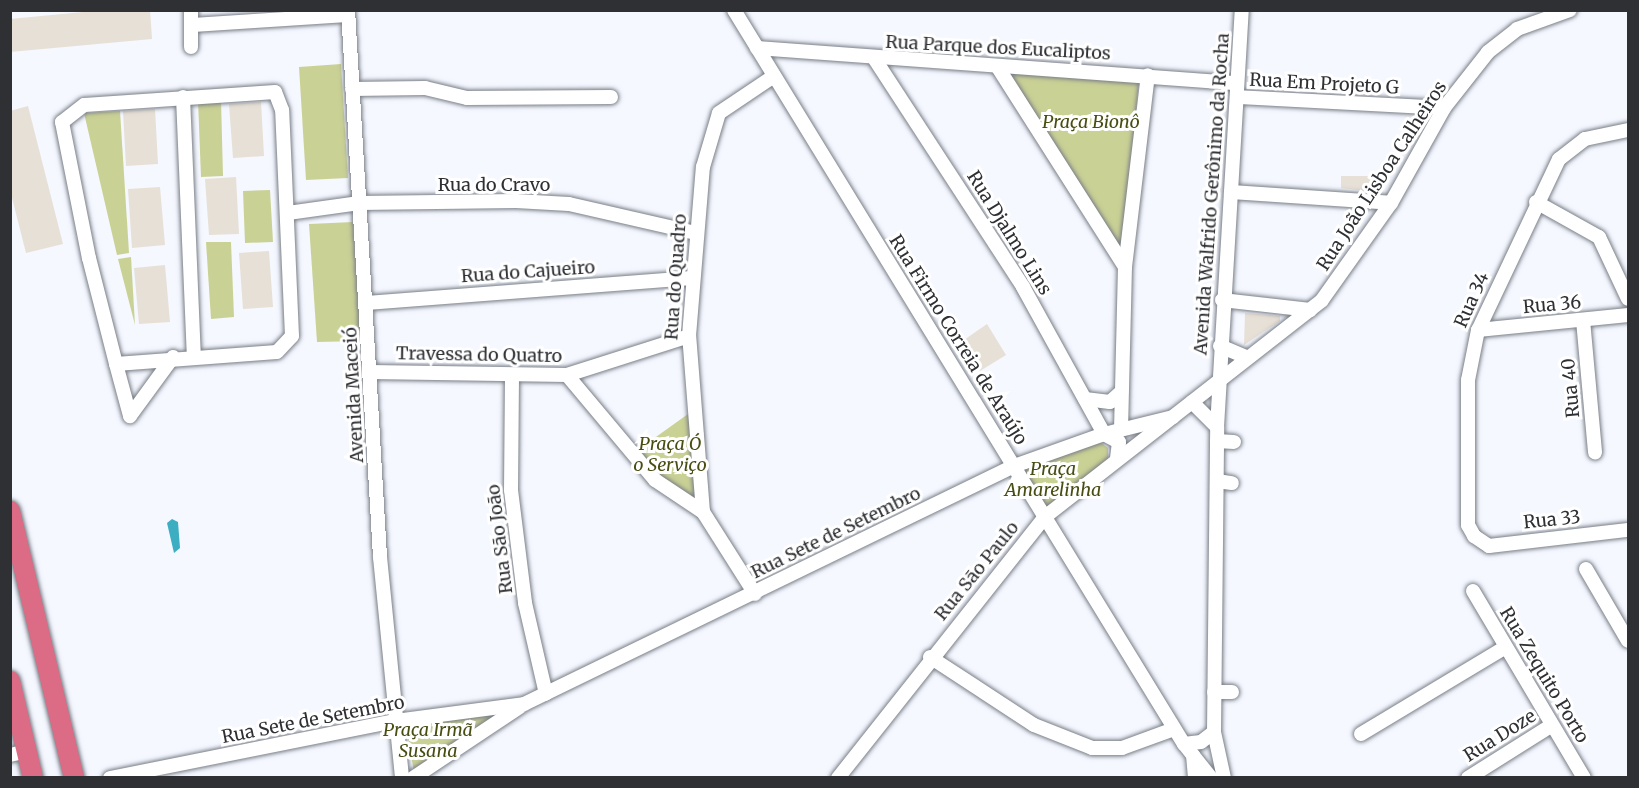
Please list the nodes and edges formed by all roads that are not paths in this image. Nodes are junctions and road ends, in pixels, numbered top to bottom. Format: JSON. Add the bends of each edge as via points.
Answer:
{"nodes":[{"id":1,"x":191,"y":10,"type":"edge"},
{"id":2,"x":734,"y":10,"type":"edge"},
{"id":3,"x":1242,"y":10,"type":"edge"},
{"id":4,"x":1570,"y":10,"type":"edge"},
{"id":5,"x":348,"y":13,"type":"edge"},
{"id":6,"x":192,"y":25,"type":"junction"},
{"id":7,"x":191,"y":47,"type":"dead end"},
{"id":8,"x":757,"y":48,"type":"junction"},
{"id":9,"x":874,"y":58,"type":"junction"},
{"id":10,"x":997,"y":66,"type":"junction"},
{"id":11,"x":1148,"y":75,"type":"junction"},
{"id":12,"x":774,"y":76,"type":"junction"},
{"id":13,"x":352,"y":89,"type":"junction"},
{"id":14,"x":1237,"y":90,"type":"junction"},
{"id":15,"x":183,"y":97,"type":"junction"},
{"id":16,"x":611,"y":97,"type":"dead end"},
{"id":17,"x":1444,"y":108,"type":"junction"},
{"id":18,"x":1629,"y":130,"type":"edge"},
{"id":19,"x":1231,"y":192,"type":"junction"},
{"id":20,"x":1536,"y":202,"type":"junction"},
{"id":21,"x":359,"y":203,"type":"junction"},
{"id":22,"x":1391,"y":203,"type":"junction"},
{"id":23,"x":288,"y":213,"type":"junction"},
{"id":24,"x":696,"y":233,"type":"junction"},
{"id":25,"x":1125,"y":267,"type":"junction"},
{"id":26,"x":691,"y":278,"type":"junction"},
{"id":27,"x":1629,"y":299,"type":"edge"},
{"id":28,"x":1222,"y":300,"type":"junction"},
{"id":29,"x":367,"y":303,"type":"junction"},
{"id":30,"x":1310,"y":310,"type":"junction"},
{"id":31,"x":1629,"y":315,"type":"edge"},
{"id":32,"x":1583,"y":320,"type":"junction"},
{"id":33,"x":1478,"y":330,"type":"junction"},
{"id":34,"x":689,"y":336,"type":"junction"},
{"id":35,"x":1220,"y":346,"type":"junction"},
{"id":36,"x":173,"y":357,"type":"junction"},
{"id":37,"x":194,"y":357,"type":"junction"},
{"id":38,"x":1248,"y":358,"type":"junction"},
{"id":39,"x":116,"y":364,"type":"junction"},
{"id":40,"x":370,"y":372,"type":"junction"},
{"id":41,"x":567,"y":375,"type":"junction"},
{"id":42,"x":512,"y":378,"type":"junction"},
{"id":43,"x":1220,"y":379,"type":"junction"},
{"id":44,"x":1121,"y":392,"type":"junction"},
{"id":45,"x":1085,"y":399,"type":"junction"},
{"id":46,"x":1192,"y":402,"type":"junction"},
{"id":47,"x":1173,"y":417,"type":"junction"},
{"id":48,"x":1121,"y":430,"type":"junction"},
{"id":49,"x":1104,"y":434,"type":"junction"},
{"id":50,"x":1217,"y":434,"type":"junction"},
{"id":51,"x":1234,"y":442,"type":"dead end"},
{"id":52,"x":1595,"y":452,"type":"dead end"},
{"id":53,"x":1117,"y":459,"type":"junction"},
{"id":54,"x":1014,"y":466,"type":"junction"},
{"id":55,"x":1217,"y":481,"type":"junction"},
{"id":56,"x":1232,"y":483,"type":"dead end"},
{"id":57,"x":10,"y":512,"type":"edge"},
{"id":58,"x":703,"y":512,"type":"junction"},
{"id":59,"x":1046,"y":516,"type":"junction"},
{"id":60,"x":1629,"y":530,"type":"edge"},
{"id":61,"x":1480,"y":542,"type":"joint"},
{"id":62,"x":1586,"y":569,"type":"dead end"},
{"id":63,"x":1473,"y":591,"type":"dead end"},
{"id":64,"x":755,"y":594,"type":"junction"},
{"id":65,"x":1629,"y":641,"type":"edge"},
{"id":66,"x":1504,"y":648,"type":"junction"},
{"id":67,"x":930,"y":657,"type":"junction"},
{"id":68,"x":10,"y":681,"type":"edge"},
{"id":69,"x":1214,"y":692,"type":"junction"},
{"id":70,"x":1232,"y":692,"type":"dead end"},
{"id":71,"x":546,"y":694,"type":"junction"},
{"id":72,"x":524,"y":704,"type":"junction"},
{"id":73,"x":395,"y":722,"type":"junction"},
{"id":74,"x":1552,"y":725,"type":"junction"},
{"id":75,"x":1174,"y":729,"type":"junction"},
{"id":76,"x":1214,"y":732,"type":"junction"},
{"id":77,"x":1361,"y":734,"type":"dead end"},
{"id":78,"x":1188,"y":749,"type":"junction"},
{"id":79,"x":19,"y":753,"type":"edge"},
{"id":80,"x":33,"y":777,"type":"edge"},
{"id":81,"x":74,"y":777,"type":"edge"},
{"id":82,"x":110,"y":777,"type":"edge"},
{"id":83,"x":402,"y":777,"type":"edge"},
{"id":84,"x":413,"y":777,"type":"edge"},
{"id":85,"x":838,"y":777,"type":"edge"},
{"id":86,"x":1195,"y":777,"type":"edge"},
{"id":87,"x":1211,"y":777,"type":"edge"},
{"id":88,"x":1224,"y":777,"type":"edge"},
{"id":89,"x":1468,"y":777,"type":"edge"},
{"id":90,"x":1584,"y":777,"type":"edge"}],
"edges":[{"from":1,"to":6,"type":"street"},
{"from":2,"to":8,"type":"street","name":"Rua Firmo Correia de Araújo"},
{"from":3,"to":14,"type":"street","name":"Avenida Walfrido Gerônimo da Rocha"},
{"from":4,"to":17,"type":"street","name":"Rua João Lisboa Calheiros","via":[[1517,29],[1488,52]]},
{"from":5,"to":6,"type":"street"},
{"from":5,"to":13,"type":"street","name":"Avenida Maceió"},
{"from":6,"to":7,"type":"street"},
{"from":8,"to":9,"type":"street","name":"Rua Parque dos Eucaliptos"},
{"from":8,"to":12,"type":"street","name":"Rua Firmo Correia de Araújo"},
{"from":9,"to":10,"type":"street","name":"Rua Parque dos Eucaliptos"},
{"from":9,"to":45,"type":"street","name":"Rua Djalmo Lins","via":[[1017,278]]},
{"from":10,"to":11,"type":"street","name":"Rua Parque dos Eucaliptos"},
{"from":10,"to":25,"type":"street"},
{"from":11,"to":14,"type":"street","name":"Rua Parque dos Eucaliptos"},
{"from":11,"to":25,"type":"street"},
{"from":12,"to":24,"type":"street","name":"Rua do Quadro","via":[[719,113],[703,167]]},
{"from":12,"to":54,"type":"street","name":"Rua Firmo Correia de Araújo"},
{"from":13,"to":16,"type":"street","via":[[425,88],[467,98]]},
{"from":13,"to":21,"type":"street","name":"Avenida Maceió"},
{"from":14,"to":17,"type":"street","name":"Rua Em Projeto G"},
{"from":14,"to":19,"type":"street","name":"Avenida Walfrido Gerônimo da Rocha"},
{"from":15,"to":23,"type":"street","via":[[275,92],[282,110]]},
{"from":15,"to":37,"type":"street"},
{"from":15,"to":39,"type":"street","via":[[84,105],[62,122]]},
{"from":17,"to":22,"type":"street","name":"Rua João Lisboa Calheiros"},
{"from":18,"to":20,"type":"street","name":"Rua 34","via":[[1585,139],[1559,159]]},
{"from":19,"to":22,"type":"street"},
{"from":19,"to":28,"type":"street","name":"Avenida Walfrido Gerônimo da Rocha"},
{"from":20,"to":27,"type":"street","via":[[1599,237]]},
{"from":20,"to":33,"type":"street","name":"Rua 34"},
{"from":21,"to":23,"type":"street","name":"Rua do Cravo"},
{"from":21,"to":24,"type":"street","name":"Rua do Cravo","via":[[569,204]]},
{"from":21,"to":29,"type":"street","name":"Avenida Maceió"},
{"from":22,"to":30,"type":"street","name":"Rua João Lisboa Calheiros","via":[[1350,266]]},
{"from":23,"to":37,"type":"street","via":[[292,336],[277,352]]},
{"from":24,"to":26,"type":"street","name":"Rua do Quadro"},
{"from":25,"to":44,"type":"street"},
{"from":26,"to":29,"type":"street","name":"Rua do Cajueiro"},
{"from":26,"to":34,"type":"street","name":"Rua do Quadro"},
{"from":28,"to":30,"type":"street"},
{"from":28,"to":35,"type":"street","name":"Avenida Walfrido Gerônimo da Rocha"},
{"from":29,"to":40,"type":"street","name":"Avenida Maceió"},
{"from":30,"to":38,"type":"street","name":"Rua João Lisboa Calheiros"},
{"from":31,"to":32,"type":"street","name":"Rua 36"},
{"from":32,"to":33,"type":"street","name":"Rua 36"},
{"from":32,"to":52,"type":"street","name":"Rua 40"},
{"from":33,"to":61,"type":"street","name":"Rua 34","via":[[1468,380],[1468,513]]},
{"from":34,"to":41,"type":"street","name":"Travessa do Quatro"},
{"from":34,"to":58,"type":"street","name":"Rua do Quadro"},
{"from":35,"to":38,"type":"street"},
{"from":35,"to":43,"type":"street","name":"Avenida Walfrido Gerônimo da Rocha"},
{"from":36,"to":37,"type":"street"},
{"from":36,"to":39,"type":"street"},
{"from":36,"to":39,"type":"street","via":[[130,416]]},
{"from":38,"to":43,"type":"street","name":"Rua João Lisboa Calheiros"},
{"from":40,"to":42,"type":"street","name":"Travessa do Quatro"},
{"from":40,"to":73,"type":"street","name":"Avenida Maceió"},
{"from":41,"to":42,"type":"street","name":"Travessa do Quatro"},
{"from":41,"to":58,"type":"street","via":[[655,480]]},
{"from":42,"to":71,"type":"street","name":"Rua São João","via":[[511,490],[525,603]]},
{"from":43,"to":46,"type":"street","name":"Rua João Lisboa Calheiros"},
{"from":43,"to":50,"type":"street"},
{"from":44,"to":45,"type":"street","via":[[1110,402]]},
{"from":44,"to":48,"type":"street"},
{"from":45,"to":49,"type":"street","name":"Rua Djalmo Lins"},
{"from":46,"to":47,"type":"street","name":"Rua João Lisboa Calheiros"},
{"from":46,"to":50,"type":"street"},
{"from":47,"to":48,"type":"street","name":"Rua Sete de Setembro"},
{"from":47,"to":53,"type":"street","name":"Rua São Paulo"},
{"from":48,"to":49,"type":"street","name":"Rua Sete de Setembro"},
{"from":49,"to":53,"type":"street","name":"Rua Djalmo Lins","via":[[1119,442]]},
{"from":49,"to":54,"type":"street","name":"Rua Sete de Setembro"},
{"from":50,"to":51,"type":"street"},
{"from":50,"to":55,"type":"street"},
{"from":53,"to":59,"type":"street","name":"Rua São Paulo"},
{"from":54,"to":59,"type":"street","name":"Rua Firmo Correia de Araújo"},
{"from":54,"to":64,"type":"street","name":"Rua Sete de Setembro"},
{"from":55,"to":56,"type":"street"},
{"from":55,"to":69,"type":"street"},
{"from":57,"to":81,"type":"highway"},
{"from":58,"to":64,"type":"street"},
{"from":59,"to":67,"type":"street","name":"Rua São Paulo"},
{"from":59,"to":75,"type":"street","name":"Rua Firmo Correia de Araújo"},
{"from":60,"to":61,"type":"street","name":"Rua 33","via":[[1489,546]]},
{"from":62,"to":65,"type":"street"},
{"from":63,"to":66,"type":"street","name":"Rua Zequito Porto"},
{"from":64,"to":71,"type":"street","name":"Rua Sete de Setembro"},
{"from":66,"to":74,"type":"street","name":"Rua Zequito Porto"},
{"from":66,"to":77,"type":"street"},
{"from":67,"to":75,"type":"street","via":[[1035,725],[1092,748],[1122,748]]},
{"from":67,"to":85,"type":"street","name":"Rua São Paulo"},
{"from":68,"to":79,"type":"highway"},
{"from":69,"to":70,"type":"street"},
{"from":69,"to":76,"type":"street"},
{"from":71,"to":72,"type":"street","name":"Rua Sete de Setembro"},
{"from":72,"to":73,"type":"street","name":"Rua Sete de Setembro"},
{"from":72,"to":84,"type":"street","name":"Rua Sete de Setembro"},
{"from":73,"to":82,"type":"street","name":"Rua Sete de Setembro"},
{"from":73,"to":83,"type":"street","name":"Avenida Maceió"},
{"from":74,"to":89,"type":"street","name":"Rua Doze"},
{"from":74,"to":90,"type":"street","name":"Rua Zequito Porto"},
{"from":75,"to":78,"type":"street","name":"Rua Firmo Correia de Araújo"},
{"from":76,"to":78,"type":"street"},
{"from":76,"to":88,"type":"street"},
{"from":78,"to":86,"type":"street"},
{"from":78,"to":87,"type":"street","name":"Rua Firmo Correia de Araújo"},
{"from":79,"to":80,"type":"highway"}]}
